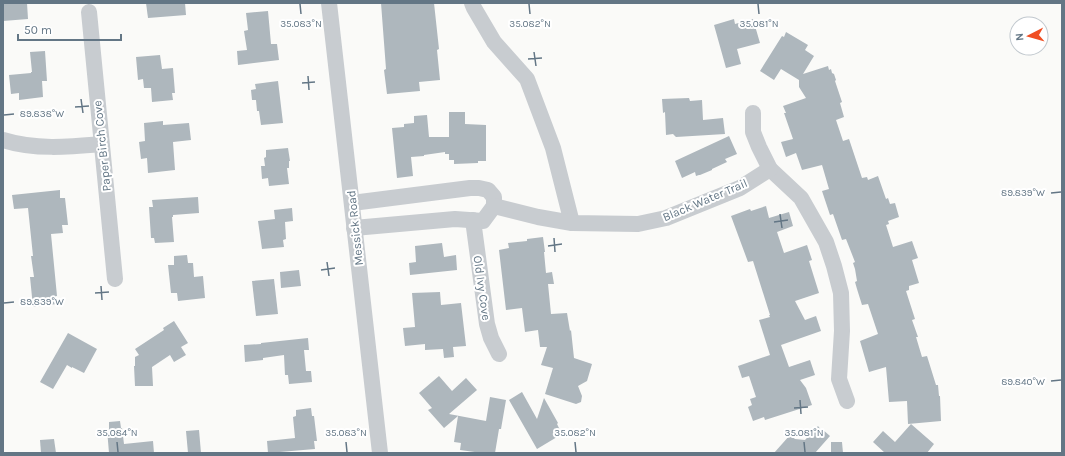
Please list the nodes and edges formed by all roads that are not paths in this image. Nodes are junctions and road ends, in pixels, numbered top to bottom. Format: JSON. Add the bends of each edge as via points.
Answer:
{"nodes":[{"id":1,"x":329,"y":3,"type":"edge"},
{"id":2,"x":472,"y":3,"type":"edge"},
{"id":3,"x":89,"y":12,"type":"dead end"},
{"id":4,"x":753,"y":113,"type":"dead end"},
{"id":5,"x":3,"y":140,"type":"edge"},
{"id":6,"x":101,"y":144,"type":"junction"},
{"id":7,"x":770,"y":169,"type":"junction"},
{"id":8,"x":352,"y":203,"type":"junction"},
{"id":9,"x":494,"y":206,"type":"junction"},
{"id":10,"x":473,"y":220,"type":"junction"},
{"id":11,"x":572,"y":223,"type":"junction"},
{"id":12,"x":354,"y":228,"type":"junction"},
{"id":13,"x":115,"y":279,"type":"dead end"},
{"id":14,"x":499,"y":354,"type":"dead end"},
{"id":15,"x":846,"y":400,"type":"dead end"},
{"id":16,"x":380,"y":453,"type":"edge"}],
"edges":[{"from":1,"to":8,"type":"street","name":"Messick Road"},
{"from":2,"to":11,"type":"street","via":[[494,42],[527,79],[553,148]]},
{"from":3,"to":6,"type":"street","name":"Paper Birch Cove"},
{"from":4,"to":7,"type":"street","via":[[753,132]]},
{"from":5,"to":6,"type":"street","via":[[38,147]]},
{"from":6,"to":13,"type":"street","name":"Paper Birch Cove"},
{"from":7,"to":11,"type":"street","name":"Black Water Trail","via":[[740,188],[666,218],[638,224]]},
{"from":7,"to":15,"type":"street","via":[[801,198],[826,242],[834,266],[841,293],[839,379]]},
{"from":8,"to":9,"type":"street","via":[[479,188],[488,190],[494,197]]},
{"from":8,"to":12,"type":"street","name":"Messick Road"},
{"from":9,"to":10,"type":"street","via":[[483,221]]},
{"from":9,"to":11,"type":"street","name":"Black Water Trail"},
{"from":10,"to":12,"type":"street","via":[[455,218]]},
{"from":10,"to":14,"type":"street","name":"Old Ivy Cove","via":[[487,324]]},
{"from":12,"to":16,"type":"street","name":"Messick Road"}]}
